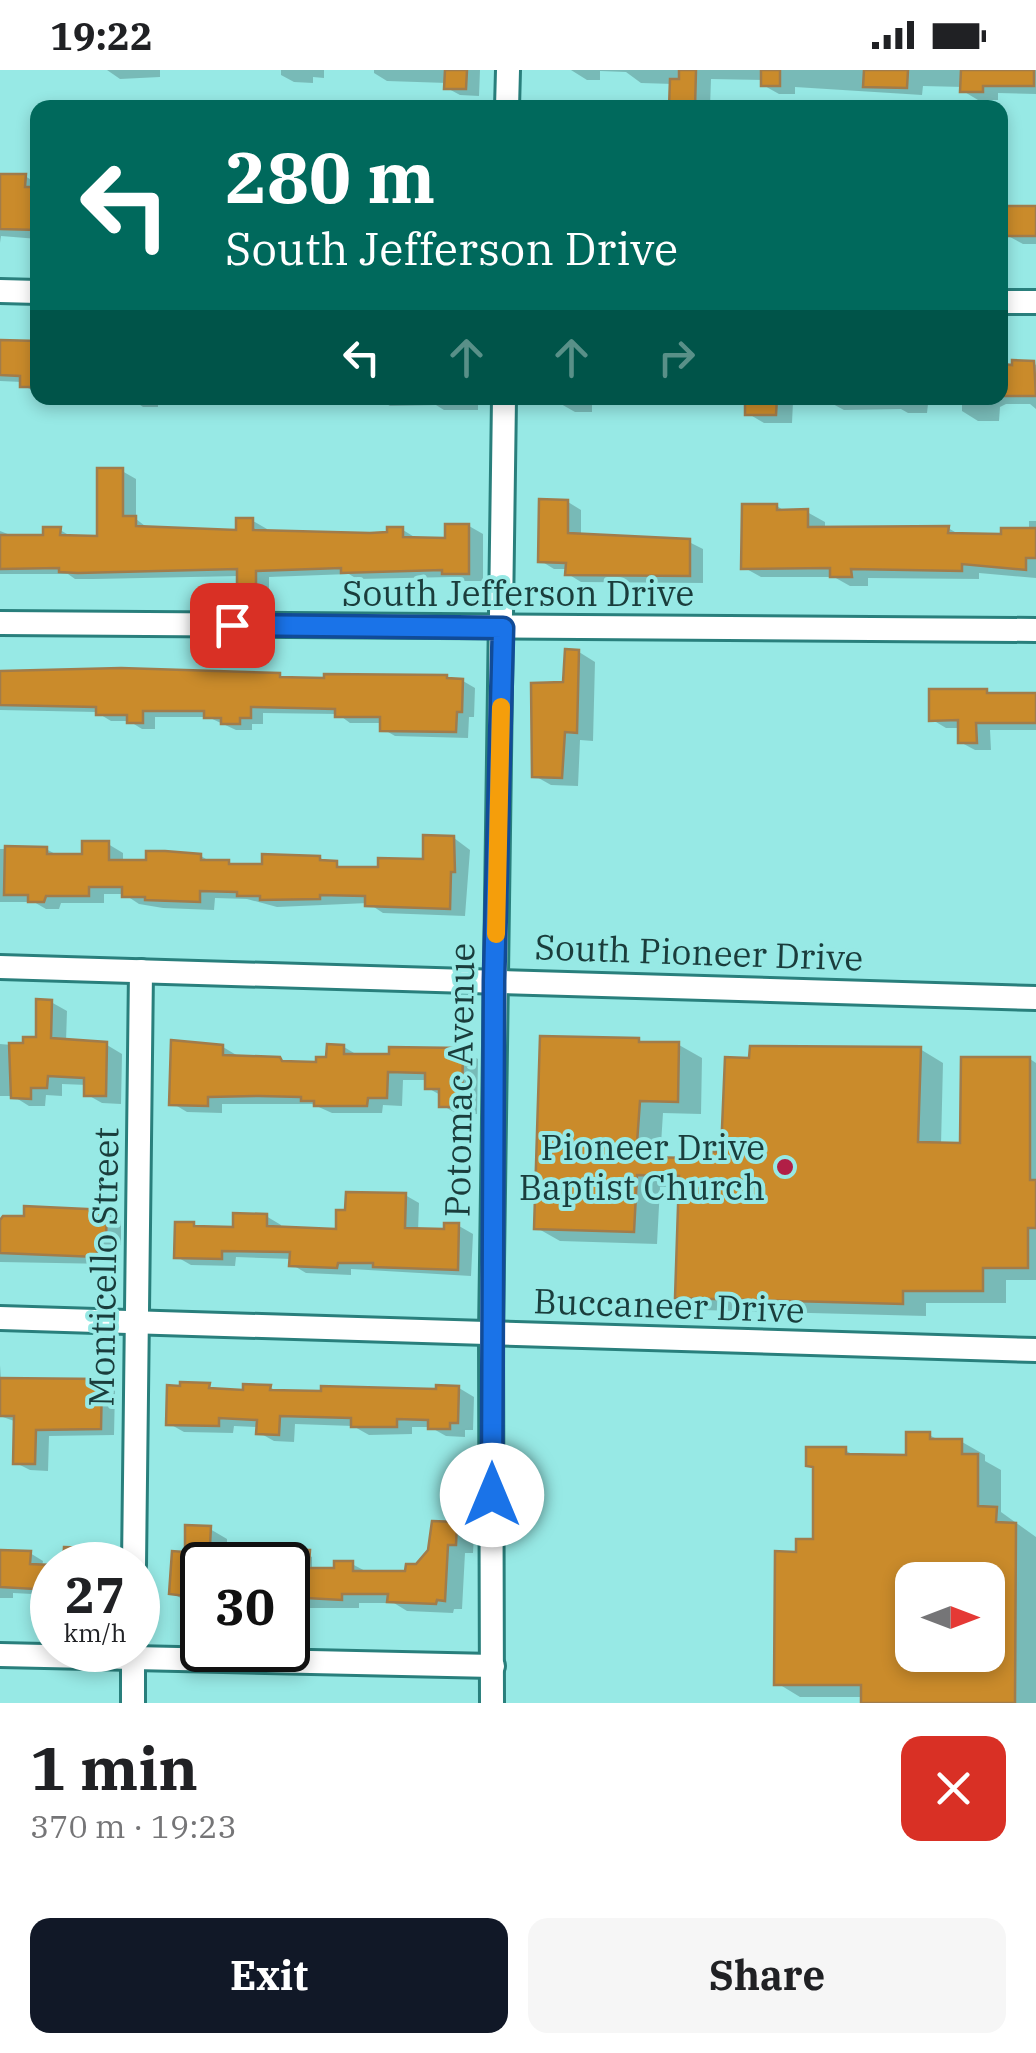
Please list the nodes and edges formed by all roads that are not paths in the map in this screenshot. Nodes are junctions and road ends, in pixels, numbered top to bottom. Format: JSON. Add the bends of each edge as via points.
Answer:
{"nodes":[{"id":1,"x":508,"y":70,"type":"edge"},
{"id":2,"x":507,"y":100,"type":"edge"},
{"id":3,"x":0,"y":291,"type":"edge"},
{"id":4,"x":30,"y":292,"type":"edge"},
{"id":5,"x":1008,"y":302,"type":"edge"},
{"id":6,"x":1036,"y":302,"type":"edge"},
{"id":7,"x":504,"y":405,"type":"edge"},
{"id":8,"x":0,"y":623,"type":"edge"},
{"id":9,"x":503,"y":628,"type":"junction"},
{"id":10,"x":1036,"y":630,"type":"edge"},
{"id":11,"x":0,"y":967,"type":"edge"},
{"id":12,"x":141,"y":970,"type":"junction"},
{"id":13,"x":494,"y":981,"type":"junction"},
{"id":14,"x":1036,"y":998,"type":"edge"},
{"id":15,"x":0,"y":1318,"type":"edge"},
{"id":16,"x":138,"y":1321,"type":"junction"},
{"id":17,"x":491,"y":1335,"type":"junction"},
{"id":18,"x":1036,"y":1350,"type":"edge"},
{"id":19,"x":134,"y":1542,"type":"edge"},
{"id":20,"x":0,"y":1655,"type":"edge"},
{"id":21,"x":30,"y":1655,"type":"edge"},
{"id":22,"x":160,"y":1655,"type":"edge"},
{"id":23,"x":493,"y":1666,"type":"junction"},
{"id":24,"x":133,"y":1672,"type":"edge"},
{"id":25,"x":133,"y":1703,"type":"edge"},
{"id":26,"x":492,"y":1703,"type":"edge"}],
"edges":[{"from":1,"to":2,"type":"street"},
{"from":3,"to":4,"type":"street"},
{"from":5,"to":6,"type":"street"},
{"from":7,"to":9,"type":"street","name":"Potomac Avenue"},
{"from":8,"to":9,"type":"street","name":"South Jefferson Drive"},
{"from":9,"to":10,"type":"street","name":"South Jefferson Drive"},
{"from":9,"to":13,"type":"street","name":"Potomac Avenue"},
{"from":11,"to":12,"type":"street","name":"South Pioneer Drive"},
{"from":12,"to":13,"type":"street","name":"South Pioneer Drive"},
{"from":12,"to":16,"type":"street","name":"Monticello Street"},
{"from":13,"to":14,"type":"street","name":"South Pioneer Drive"},
{"from":13,"to":17,"type":"street","name":"Potomac Avenue"},
{"from":15,"to":16,"type":"street","name":"Buccaneer Drive"},
{"from":16,"to":17,"type":"street","name":"Buccaneer Drive"},
{"from":16,"to":19,"type":"street","name":"Monticello Street"},
{"from":17,"to":18,"type":"street","name":"Buccaneer Drive"},
{"from":17,"to":23,"type":"street","name":"Potomac Avenue"},
{"from":20,"to":21,"type":"street"},
{"from":22,"to":23,"type":"street"},
{"from":23,"to":26,"type":"street","name":"Potomac Avenue"},
{"from":24,"to":25,"type":"street"}]}
